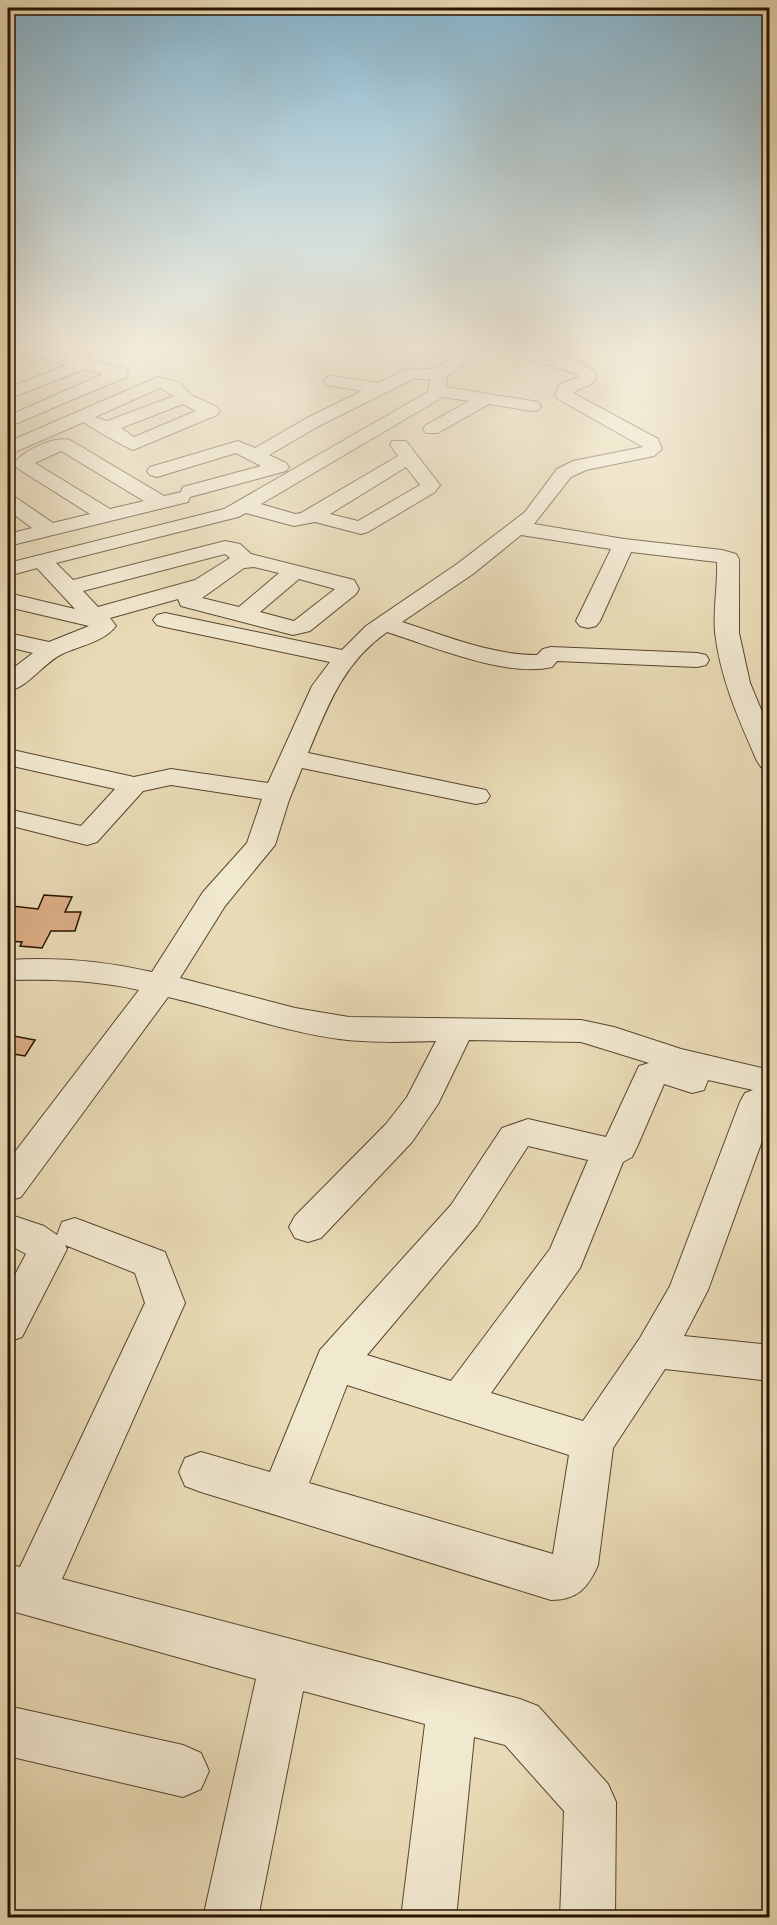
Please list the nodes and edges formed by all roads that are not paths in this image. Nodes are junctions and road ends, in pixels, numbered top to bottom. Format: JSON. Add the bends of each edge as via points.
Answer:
{"nodes":[{"id":1,"x":47,"y":438,"type":"edge"},
{"id":2,"x":59,"y":438,"type":"edge"},
{"id":3,"x":78,"y":438,"type":"edge"},
{"id":4,"x":124,"y":438,"type":"edge"},
{"id":5,"x":148,"y":438,"type":"edge"},
{"id":6,"x":285,"y":438,"type":"edge"},
{"id":7,"x":358,"y":438,"type":"edge"},
{"id":8,"x":641,"y":438,"type":"edge"},
{"id":9,"x":133,"y":444,"type":"junction"},
{"id":10,"x":201,"y":446,"type":"dead end"},
{"id":11,"x":8,"y":449,"type":"edge"},
{"id":12,"x":262,"y":451,"type":"dead end"},
{"id":13,"x":279,"y":467,"type":"junction"},
{"id":14,"x":157,"y":471,"type":"dead end"},
{"id":15,"x":297,"y":476,"type":"junction"},
{"id":16,"x":178,"y":498,"type":"junction"},
{"id":17,"x":8,"y":501,"type":"edge"},
{"id":18,"x":245,"y":506,"type":"junction"},
{"id":19,"x":311,"y":515,"type":"junction"},
{"id":20,"x":107,"y":516,"type":"junction"},
{"id":21,"x":517,"y":528,"type":"junction"},
{"id":22,"x":49,"y":530,"type":"junction"},
{"id":23,"x":8,"y":540,"type":"edge"},
{"id":24,"x":624,"y":545,"type":"junction"},
{"id":25,"x":244,"y":560,"type":"junction"},
{"id":26,"x":42,"y":561,"type":"junction"},
{"id":27,"x":8,"y":568,"type":"edge"},
{"id":28,"x":294,"y":572,"type":"junction"},
{"id":29,"x":203,"y":585,"type":"junction"},
{"id":30,"x":69,"y":588,"type":"junction"},
{"id":31,"x":8,"y":600,"type":"edge"},
{"id":32,"x":243,"y":615,"type":"junction"},
{"id":33,"x":98,"y":618,"type":"junction"},
{"id":34,"x":165,"y":620,"type":"dead end"},
{"id":35,"x":588,"y":621,"type":"dead end"},
{"id":36,"x":385,"y":624,"type":"junction"},
{"id":37,"x":553,"y":628,"type":"dead end"},
{"id":38,"x":8,"y":640,"type":"edge"},
{"id":39,"x":51,"y":650,"type":"junction"},
{"id":40,"x":551,"y":654,"type":"junction"},
{"id":41,"x":347,"y":658,"type":"junction"},
{"id":42,"x":697,"y":660,"type":"dead end"},
{"id":43,"x":8,"y":683,"type":"edge"},
{"id":44,"x":8,"y":757,"type":"edge"},
{"id":45,"x":293,"y":759,"type":"junction"},
{"id":46,"x":770,"y":762,"type":"edge"},
{"id":47,"x":134,"y":785,"type":"junction"},
{"id":48,"x":278,"y":793,"type":"junction"},
{"id":49,"x":476,"y":796,"type":"dead end"},
{"id":50,"x":8,"y":817,"type":"edge"},
{"id":51,"x":8,"y":970,"type":"edge"},
{"id":52,"x":161,"y":983,"type":"junction"},
{"id":53,"x":458,"y":1029,"type":"junction"},
{"id":54,"x":765,"y":1093,"type":"edge"},
{"id":55,"x":609,"y":1152,"type":"junction"},
{"id":56,"x":8,"y":1187,"type":"edge"},
{"id":57,"x":308,"y":1227,"type":"dead end"},
{"id":58,"x":8,"y":1229,"type":"edge"},
{"id":59,"x":75,"y":1233,"type":"dead end"},
{"id":60,"x":8,"y":1324,"type":"edge"},
{"id":61,"x":655,"y":1350,"type":"junction"},
{"id":62,"x":335,"y":1363,"type":"junction"},
{"id":63,"x":770,"y":1364,"type":"edge"},
{"id":64,"x":460,"y":1402,"type":"junction"},
{"id":65,"x":592,"y":1443,"type":"junction"},
{"id":66,"x":201,"y":1472,"type":"dead end"},
{"id":67,"x":282,"y":1496,"type":"junction"},
{"id":68,"x":20,"y":1590,"type":"edge"},
{"id":69,"x":284,"y":1662,"type":"junction"},
{"id":70,"x":452,"y":1707,"type":"junction"},
{"id":71,"x":8,"y":1731,"type":"edge"},
{"id":72,"x":183,"y":1770,"type":"dead end"},
{"id":73,"x":230,"y":1917,"type":"edge"},
{"id":74,"x":428,"y":1917,"type":"edge"},
{"id":75,"x":587,"y":1917,"type":"edge"}],
"edges":[{"from":1,"to":11,"type":"street"},
{"from":2,"to":20,"type":"street","via":[[24,464]]},
{"from":3,"to":16,"type":"street"},
{"from":4,"to":9,"type":"street"},
{"from":5,"to":9,"type":"street"},
{"from":6,"to":12,"type":"street"},
{"from":7,"to":15,"type":"street"},
{"from":8,"to":21,"type":"street","via":[[653,446],[647,452],[570,469],[532,516]]},
{"from":9,"to":10,"type":"street","via":[[164,459]]},
{"from":13,"to":14,"type":"street","via":[[238,447]]},
{"from":13,"to":15,"type":"street"},
{"from":13,"to":16,"type":"street"},
{"from":15,"to":18,"type":"street"},
{"from":16,"to":20,"type":"street"},
{"from":17,"to":22,"type":"street"},
{"from":18,"to":19,"type":"street","via":[[294,520]]},
{"from":18,"to":26,"type":"street","via":[[231,513]]},
{"from":19,"to":19,"type":"street","via":[[361,528],[430,485],[403,451]]},
{"from":20,"to":22,"type":"street"},
{"from":21,"to":24,"type":"street"},
{"from":21,"to":36,"type":"street"},
{"from":22,"to":23,"type":"street"},
{"from":24,"to":35,"type":"street"},
{"from":24,"to":46,"type":"street","via":[[729,560],[727,633],[732,660],[757,736]]},
{"from":25,"to":28,"type":"street"},
{"from":25,"to":29,"type":"street"},
{"from":25,"to":30,"type":"street","via":[[225,547]]},
{"from":26,"to":27,"type":"street"},
{"from":26,"to":30,"type":"street"},
{"from":28,"to":32,"type":"street"},
{"from":28,"to":32,"type":"street","via":[[346,585],[348,589],[298,627]]},
{"from":29,"to":32,"type":"street","via":[[189,601]]},
{"from":29,"to":33,"type":"street"},
{"from":30,"to":33,"type":"street"},
{"from":31,"to":33,"type":"street"},
{"from":33,"to":39,"type":"street","via":[[104,626],[99,630]]},
{"from":34,"to":41,"type":"street"},
{"from":36,"to":40,"type":"street","via":[[510,660],[543,662]]},
{"from":36,"to":41,"type":"street"},
{"from":37,"to":40,"type":"street"},
{"from":38,"to":39,"type":"street"},
{"from":39,"to":43,"type":"street"},
{"from":40,"to":42,"type":"street"},
{"from":41,"to":45,"type":"street","via":[[324,686]]},
{"from":44,"to":47,"type":"street"},
{"from":45,"to":48,"type":"street"},
{"from":45,"to":49,"type":"street"},
{"from":47,"to":48,"type":"street","via":[[171,777]]},
{"from":47,"to":50,"type":"street","via":[[87,836]]},
{"from":48,"to":52,"type":"street","via":[[261,845],[214,899]]},
{"from":51,"to":52,"type":"street","via":[[96,971]]},
{"from":52,"to":53,"type":"street","via":[[337,1027]]},
{"from":52,"to":56,"type":"street"},
{"from":53,"to":54,"type":"street","via":[[581,1031],[624,1042]]},
{"from":53,"to":57,"type":"street","via":[[421,1104],[399,1133]]},
{"from":54,"to":55,"type":"street","via":[[663,1071],[656,1073],[651,1075],[619,1147]]},
{"from":54,"to":61,"type":"street","via":[[688,1290]]},
{"from":55,"to":62,"type":"street","via":[[528,1132],[515,1137],[464,1215]]},
{"from":55,"to":64,"type":"street","via":[[566,1257]]},
{"from":58,"to":60,"type":"street","via":[[48,1249]]},
{"from":59,"to":68,"type":"street","via":[[151,1263],[165,1303]]},
{"from":61,"to":63,"type":"street"},
{"from":61,"to":65,"type":"street"},
{"from":62,"to":64,"type":"street"},
{"from":62,"to":67,"type":"street"},
{"from":64,"to":65,"type":"street"},
{"from":65,"to":67,"type":"street","via":[[575,1565],[564,1577],[551,1577]]},
{"from":66,"to":67,"type":"street"},
{"from":68,"to":69,"type":"street"},
{"from":69,"to":70,"type":"street"},
{"from":69,"to":73,"type":"street"},
{"from":70,"to":74,"type":"street"},
{"from":70,"to":75,"type":"street","via":[[520,1724],[590,1802]]},
{"from":71,"to":72,"type":"street"}]}
